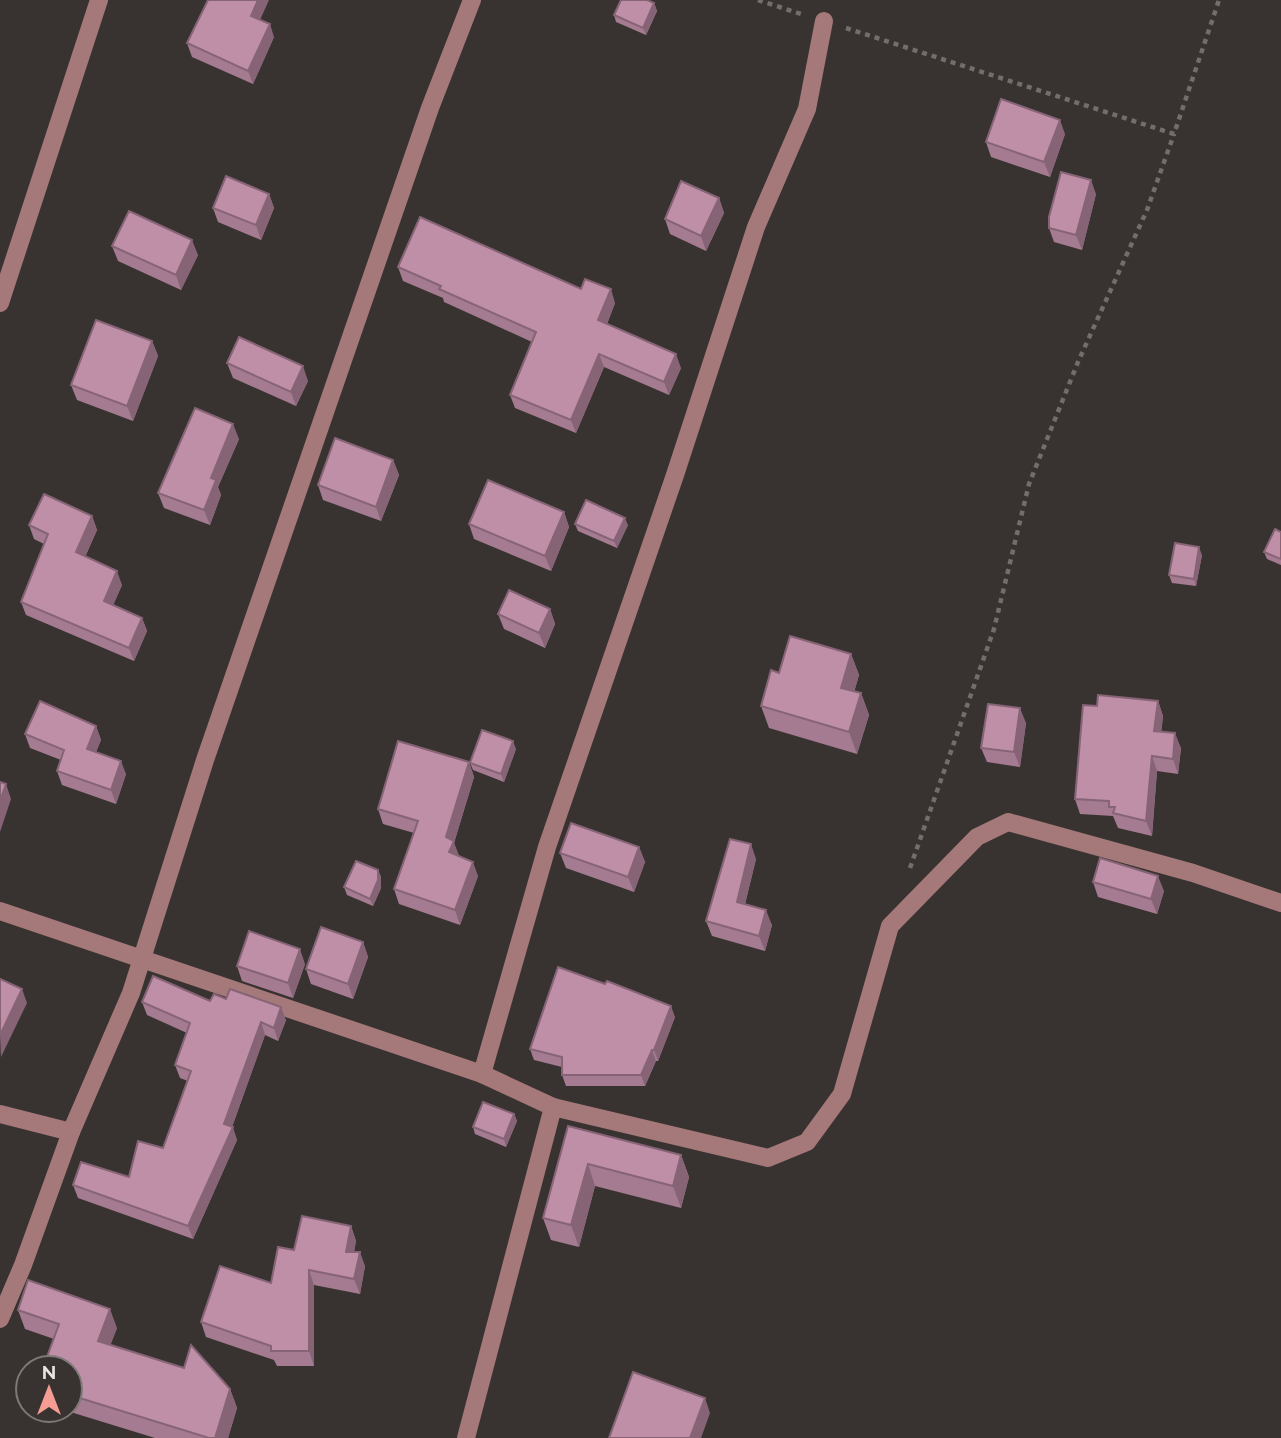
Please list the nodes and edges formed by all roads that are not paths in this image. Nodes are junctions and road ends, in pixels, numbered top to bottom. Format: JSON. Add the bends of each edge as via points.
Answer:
{"nodes":[{"id":1,"x":99,"y":0,"type":"edge"},
{"id":2,"x":472,"y":0,"type":"edge"},
{"id":3,"x":824,"y":21,"type":"road end"},
{"id":4,"x":0,"y":303,"type":"edge"},
{"id":5,"x":1281,"y":903,"type":"edge"},
{"id":6,"x":0,"y":911,"type":"edge"},
{"id":7,"x":142,"y":959,"type":"junction"},
{"id":8,"x":482,"y":1074,"type":"junction"},
{"id":9,"x":553,"y":1107,"type":"junction"},
{"id":10,"x":0,"y":1114,"type":"edge"},
{"id":11,"x":71,"y":1132,"type":"junction"},
{"id":12,"x":0,"y":1319,"type":"edge"},
{"id":13,"x":466,"y":1438,"type":"edge"}],
"edges":[{"from":1,"to":4,"type":"street"},
{"from":2,"to":7,"type":"street","via":[[430,107]]},
{"from":3,"to":8,"type":"street","via":[[807,109],[756,227],[547,847]]},
{"from":5,"to":9,"type":"street","via":[[1193,873],[1008,822],[977,837],[890,926],[842,1094],[807,1142],[768,1158]]},
{"from":6,"to":7,"type":"street"},
{"from":7,"to":8,"type":"street"},
{"from":7,"to":11,"type":"street"},
{"from":8,"to":9,"type":"street"},
{"from":9,"to":13,"type":"street"},
{"from":10,"to":11,"type":"street"},
{"from":11,"to":12,"type":"street"}]}
